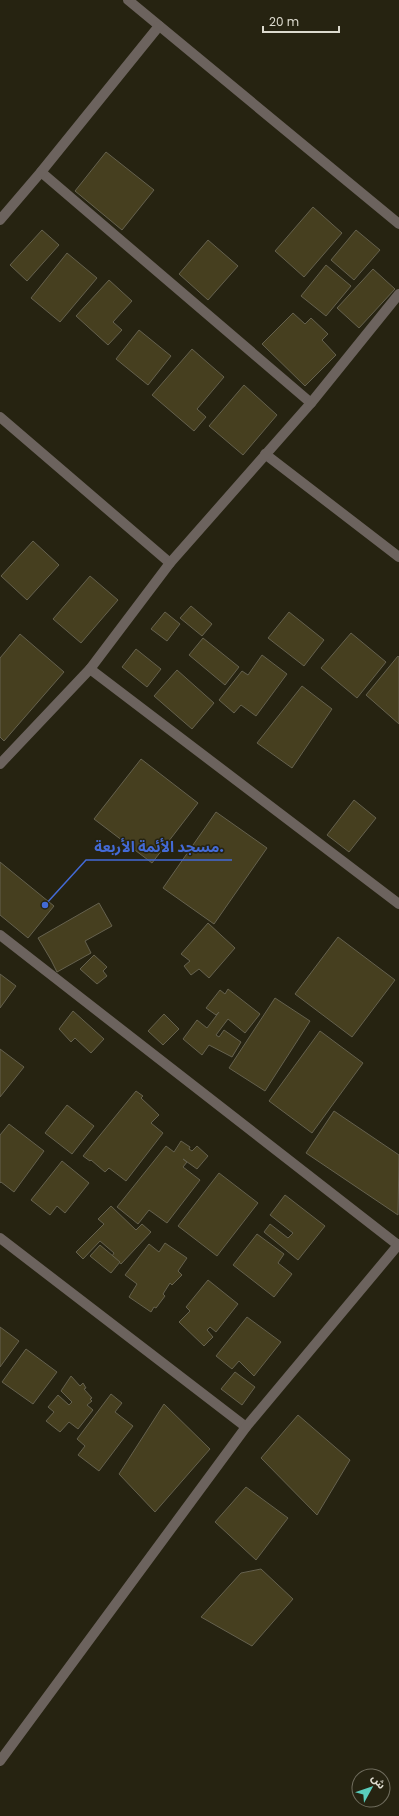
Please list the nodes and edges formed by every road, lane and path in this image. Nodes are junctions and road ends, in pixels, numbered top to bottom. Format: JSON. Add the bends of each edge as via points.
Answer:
{"nodes":[{"id":1,"x":128,"y":0,"type":"edge"},
{"id":2,"x":159,"y":26,"type":"junction"},
{"id":3,"x":42,"y":172,"type":"junction"},
{"id":4,"x":0,"y":220,"type":"edge"},
{"id":5,"x":399,"y":224,"type":"edge"},
{"id":6,"x":399,"y":294,"type":"edge"},
{"id":7,"x":311,"y":403,"type":"junction"},
{"id":8,"x":0,"y":417,"type":"edge"},
{"id":9,"x":265,"y":454,"type":"junction"},
{"id":10,"x":399,"y":557,"type":"edge"},
{"id":11,"x":170,"y":563,"type":"junction"},
{"id":12,"x":90,"y":670,"type":"junction"},
{"id":13,"x":2,"y":757,"type":"edge"},
{"id":14,"x":399,"y":904,"type":"edge"},
{"id":15,"x":0,"y":935,"type":"edge"},
{"id":16,"x":0,"y":1238,"type":"edge"},
{"id":17,"x":398,"y":1245,"type":"edge"},
{"id":18,"x":246,"y":1427,"type":"junction"},
{"id":19,"x":0,"y":1761,"type":"edge"}],
"edges":[{"from":1,"to":2,"type":"street"},
{"from":2,"to":3,"type":"street"},
{"from":2,"to":5,"type":"street"},
{"from":3,"to":4,"type":"street"},
{"from":3,"to":7,"type":"street"},
{"from":6,"to":7,"type":"street"},
{"from":7,"to":9,"type":"street"},
{"from":8,"to":11,"type":"street"},
{"from":9,"to":10,"type":"street"},
{"from":9,"to":11,"type":"street"},
{"from":11,"to":12,"type":"street"},
{"from":12,"to":13,"type":"street"},
{"from":12,"to":14,"type":"street"},
{"from":15,"to":17,"type":"street"},
{"from":16,"to":18,"type":"street"},
{"from":17,"to":18,"type":"street"},
{"from":18,"to":19,"type":"street"}]}
